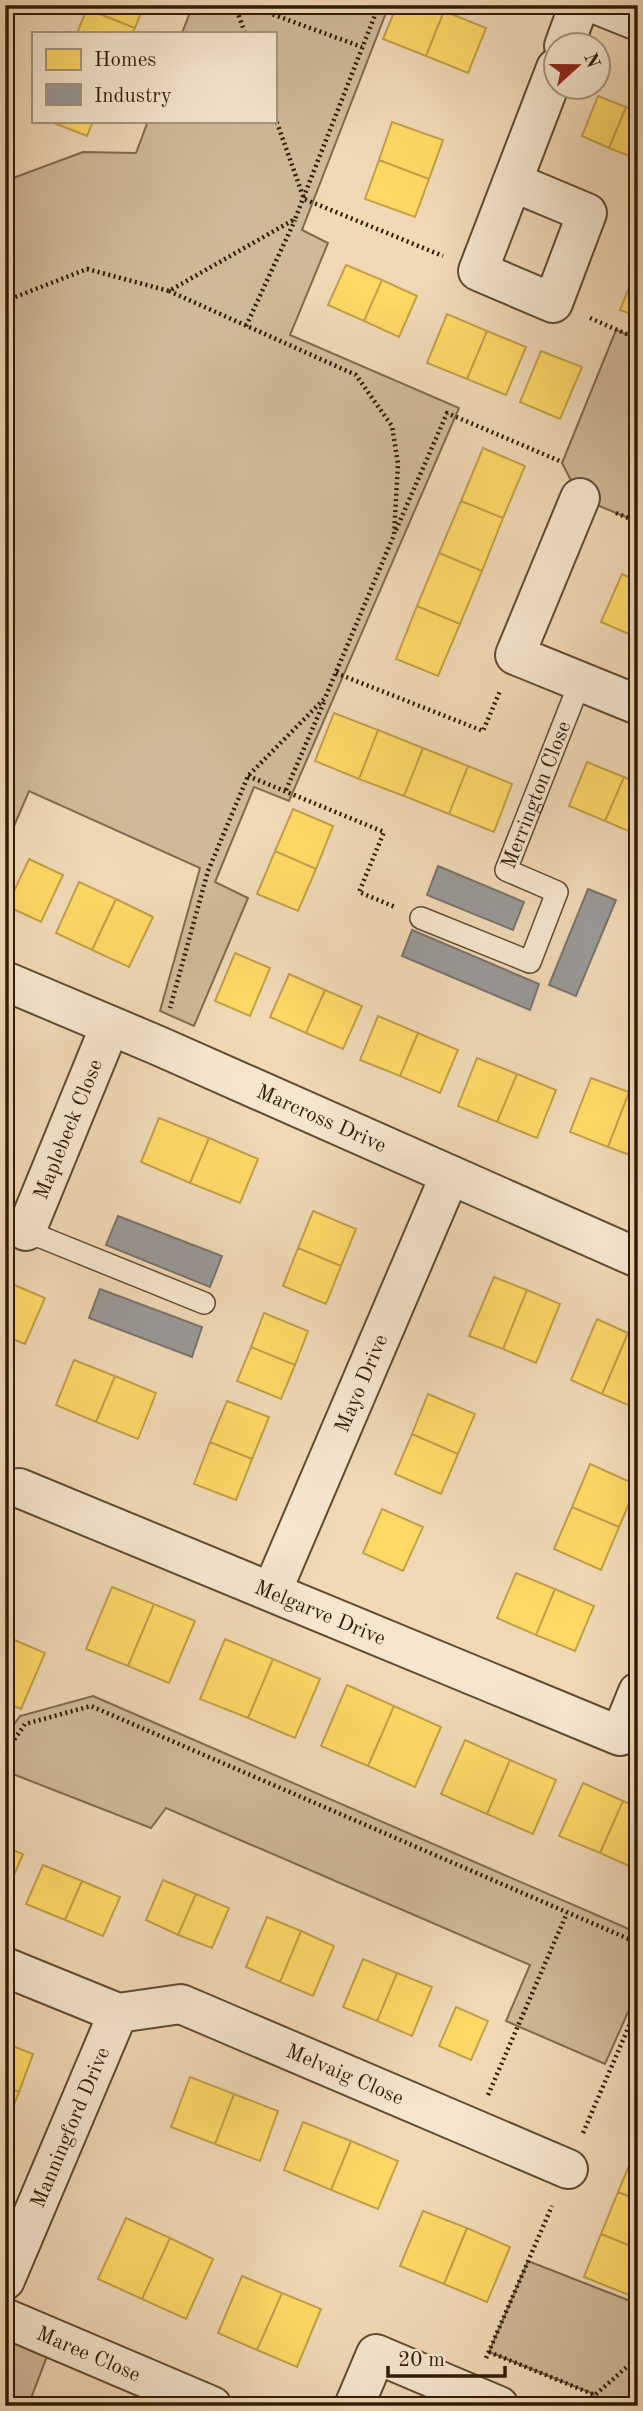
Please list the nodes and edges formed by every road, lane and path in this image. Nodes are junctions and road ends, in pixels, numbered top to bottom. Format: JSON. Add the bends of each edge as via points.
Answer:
{"nodes":[{"id":1,"x":235,"y":5,"type":"edge"},
{"id":2,"x":247,"y":5,"type":"edge"},
{"id":3,"x":379,"y":5,"type":"edge"},
{"id":4,"x":579,"y":5,"type":"edge"},
{"id":5,"x":598,"y":5,"type":"edge"},
{"id":6,"x":638,"y":21,"type":"edge"},
{"id":7,"x":245,"y":32,"type":"edge"},
{"id":8,"x":569,"y":32,"type":"edge"},
{"id":9,"x":362,"y":47,"type":"junction"},
{"id":10,"x":542,"y":102,"type":"edge"},
{"id":11,"x":276,"y":120,"type":"edge"},
{"id":12,"x":513,"y":182,"type":"junction"},
{"id":13,"x":304,"y":200,"type":"junction"},
{"id":14,"x":295,"y":219,"type":"junction"},
{"id":15,"x":478,"y":271,"type":"junction"},
{"id":16,"x":169,"y":291,"type":"junction"},
{"id":17,"x":5,"y":301,"type":"edge"},
{"id":18,"x":553,"y":303,"type":"junction"},
{"id":19,"x":246,"y":326,"type":"junction"},
{"id":20,"x":638,"y":339,"type":"edge"},
{"id":21,"x":580,"y":498,"type":"joint"},
{"id":22,"x":394,"y":535,"type":"junction"},
{"id":23,"x":515,"y":654,"type":"junction"},
{"id":24,"x":336,"y":673,"type":"junction"},
{"id":25,"x":580,"y":682,"type":"junction"},
{"id":26,"x":325,"y":698,"type":"junction"},
{"id":27,"x":638,"y":705,"type":"edge"},
{"id":28,"x":248,"y":776,"type":"junction"},
{"id":29,"x":285,"y":790,"type":"junction"},
{"id":30,"x":421,"y":918,"type":"joint"},
{"id":31,"x":5,"y":981,"type":"edge"},
{"id":32,"x":110,"y":1026,"type":"junction"},
{"id":33,"x":159,"y":1046,"type":"junction"},
{"id":34,"x":450,"y":1175,"type":"junction"},
{"id":35,"x":26,"y":1231,"type":"joint"},
{"id":36,"x":638,"y":1258,"type":"edge"},
{"id":37,"x":204,"y":1303,"type":"dead end"},
{"id":38,"x":19,"y":1488,"type":"dead end"},
{"id":39,"x":272,"y":1591,"type":"junction"},
{"id":40,"x":638,"y":1692,"type":"edge"},
{"id":41,"x":5,"y":1753,"type":"edge"},
{"id":42,"x":566,"y":1913,"type":"junction"},
{"id":43,"x":638,"y":1943,"type":"edge"},
{"id":44,"x":5,"y":1967,"type":"edge"},
{"id":45,"x":638,"y":2005,"type":"edge"},
{"id":46,"x":118,"y":2013,"type":"junction"},
{"id":47,"x":474,"y":2129,"type":"junction"},
{"id":48,"x":568,"y":2169,"type":"junction"},
{"id":49,"x":5,"y":2280,"type":"edge"},
{"id":50,"x":5,"y":2318,"type":"edge"},
{"id":51,"x":489,"y":2352,"type":"junction"},
{"id":52,"x":638,"y":2357,"type":"edge"},
{"id":53,"x":485,"y":2400,"type":"edge"},
{"id":54,"x":212,"y":2406,"type":"edge"},
{"id":55,"x":354,"y":2406,"type":"edge"}],
"edges":[{"from":1,"to":7,"type":"path"},
{"from":2,"to":9,"type":"path"},
{"from":3,"to":9,"type":"path"},
{"from":4,"to":8,"type":"street"},
{"from":5,"to":6,"type":"street"},
{"from":9,"to":13,"type":"path"},
{"from":10,"to":12,"type":"street"},
{"from":11,"to":13,"type":"path"},
{"from":12,"to":15,"type":"street"},
{"from":12,"to":18,"type":"street","via":[[587,213]]},
{"from":13,"to":14,"type":"path"},
{"from":13,"to":15,"type":"path"},
{"from":14,"to":16,"type":"path"},
{"from":14,"to":19,"type":"path"},
{"from":15,"to":18,"type":"street"},
{"from":16,"to":17,"type":"path","via":[[87,269]]},
{"from":16,"to":19,"type":"path"},
{"from":18,"to":20,"type":"path"},
{"from":19,"to":22,"type":"path","via":[[356,376],[391,426],[398,464]]},
{"from":21,"to":22,"type":"path","via":[[562,463],[447,413]]},
{"from":21,"to":23,"type":"street"},
{"from":22,"to":24,"type":"path"},
{"from":23,"to":24,"type":"path","via":[[483,731]]},
{"from":23,"to":25,"type":"street"},
{"from":24,"to":26,"type":"path"},
{"from":25,"to":27,"type":"street"},
{"from":25,"to":30,"type":"lane","name":"Merrington Close","via":[[506,870],[557,892],[530,962]]},
{"from":26,"to":28,"type":"path"},
{"from":26,"to":29,"type":"path"},
{"from":28,"to":29,"type":"path"},
{"from":28,"to":33,"type":"path","via":[[208,871]]},
{"from":29,"to":30,"type":"path","via":[[384,832],[359,892]]},
{"from":31,"to":32,"type":"street","name":"Marcross Drive"},
{"from":32,"to":33,"type":"street","name":"Marcross Drive"},
{"from":32,"to":35,"type":"street","name":"Maplebeck Close"},
{"from":33,"to":34,"type":"street","name":"Marcross Drive"},
{"from":34,"to":36,"type":"street","name":"Marcross Drive"},
{"from":34,"to":39,"type":"street","name":"Mayo Drive"},
{"from":35,"to":37,"type":"lane"},
{"from":38,"to":39,"type":"street","name":"Melgarve Drive"},
{"from":39,"to":40,"type":"street","name":"Melgarve Drive","via":[[620,1736]]},
{"from":41,"to":42,"type":"path","via":[[25,1724],[92,1706]]},
{"from":42,"to":43,"type":"path"},
{"from":42,"to":47,"type":"path"},
{"from":44,"to":46,"type":"street"},
{"from":45,"to":48,"type":"path"},
{"from":46,"to":47,"type":"street","name":"Melvaig Close","via":[[181,2004]]},
{"from":46,"to":49,"type":"street","name":"Manningford Drive"},
{"from":47,"to":48,"type":"street","name":"Melvaig Close"},
{"from":48,"to":51,"type":"path"},
{"from":50,"to":54,"type":"street","name":"Maree Close"},
{"from":51,"to":52,"type":"path","via":[[595,2395]]},
{"from":51,"to":53,"type":"path"},
{"from":53,"to":55,"type":"street","via":[[376,2354]]}]}
